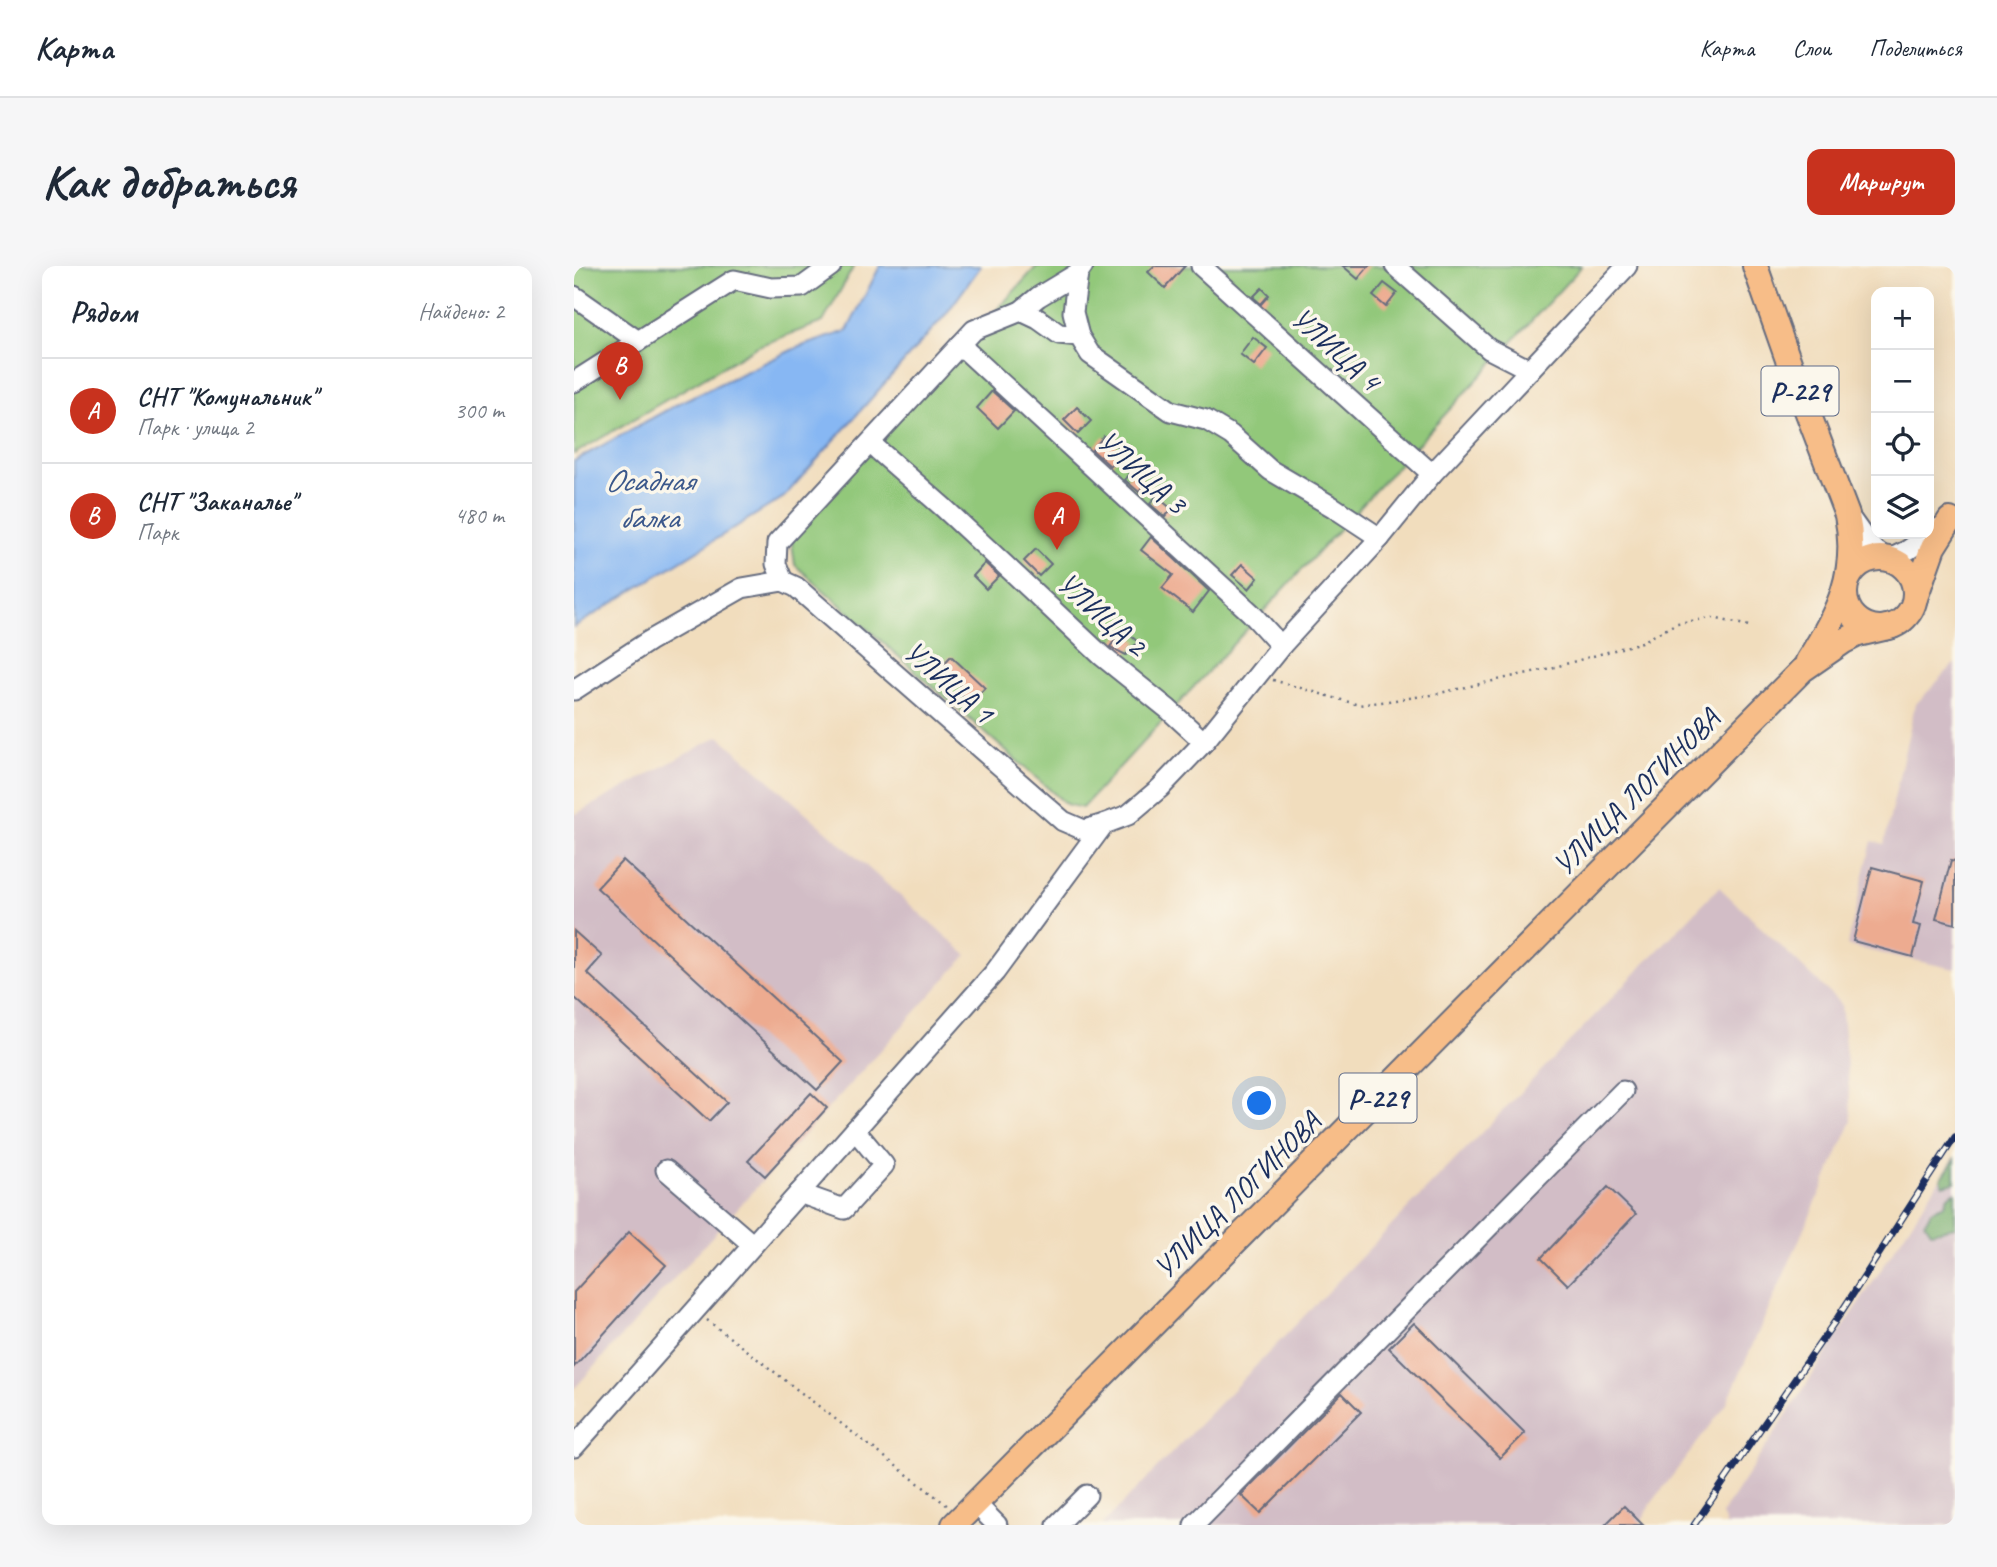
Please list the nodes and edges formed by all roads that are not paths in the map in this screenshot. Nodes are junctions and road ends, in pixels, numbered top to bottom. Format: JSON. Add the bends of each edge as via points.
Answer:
{"nodes":[{"id":1,"x":831,"y":266,"type":"edge"},
{"id":2,"x":1201,"y":266,"type":"edge"},
{"id":3,"x":1395,"y":266,"type":"edge"},
{"id":4,"x":1627,"y":266,"type":"edge"},
{"id":5,"x":1755,"y":266,"type":"edge"},
{"id":6,"x":1081,"y":270,"type":"edge"},
{"id":7,"x":741,"y":274,"type":"edge"},
{"id":8,"x":574,"y":296,"type":"edge"},
{"id":9,"x":1021,"y":311,"type":"junction"},
{"id":10,"x":1079,"y":336,"type":"junction"},
{"id":11,"x":638,"y":341,"type":"junction"},
{"id":12,"x":960,"y":345,"type":"junction"},
{"id":13,"x":1530,"y":370,"type":"junction"},
{"id":14,"x":574,"y":382,"type":"edge"},
{"id":15,"x":870,"y":443,"type":"junction"},
{"id":16,"x":1432,"y":474,"type":"junction"},
{"id":17,"x":1847,"y":515,"type":"junction"},
{"id":18,"x":1952,"y":517,"type":"edge"},
{"id":19,"x":1380,"y":538,"type":"junction"},
{"id":20,"x":1888,"y":560,"type":"junction"},
{"id":21,"x":790,"y":584,"type":"junction"},
{"id":22,"x":1846,"y":586,"type":"junction"},
{"id":23,"x":1913,"y":605,"type":"junction"},
{"id":24,"x":1892,"y":626,"type":"junction"},
{"id":25,"x":1281,"y":646,"type":"junction"},
{"id":26,"x":1802,"y":670,"type":"junction"},
{"id":27,"x":574,"y":690,"type":"edge"},
{"id":28,"x":1204,"y":742,"type":"junction"},
{"id":29,"x":1104,"y":824,"type":"junction"},
{"id":30,"x":1623,"y":1091,"type":"dead end"},
{"id":31,"x":855,"y":1130,"type":"junction"},
{"id":32,"x":666,"y":1170,"type":"dead end"},
{"id":33,"x":799,"y":1193,"type":"junction"},
{"id":34,"x":753,"y":1245,"type":"junction"},
{"id":35,"x":574,"y":1447,"type":"edge"},
{"id":36,"x":1087,"y":1495,"type":"dead end"},
{"id":37,"x":963,"y":1515,"type":"edge"},
{"id":38,"x":997,"y":1525,"type":"edge"},
{"id":39,"x":1058,"y":1525,"type":"edge"},
{"id":40,"x":1194,"y":1525,"type":"edge"}],
"edges":[{"from":1,"to":7,"type":"street","via":[[802,287],[771,288]]},
{"from":2,"to":16,"type":"street","name":"УЛИЦА 4"},
{"from":3,"to":13,"type":"street","via":[[1489,349]]},
{"from":4,"to":13,"type":"street"},
{"from":5,"to":17,"type":"main road","number":"Р-229"},
{"from":6,"to":9,"type":"street"},
{"from":6,"to":10,"type":"street","via":[[1073,312]]},
{"from":7,"to":11,"type":"street"},
{"from":8,"to":11,"type":"street"},
{"from":9,"to":10,"type":"street","via":[[1059,334]]},
{"from":9,"to":12,"type":"street","via":[[974,330]]},
{"from":10,"to":19,"type":"street","via":[[1090,354],[1171,411],[1206,420],[1231,435],[1270,470]]},
{"from":11,"to":14,"type":"street"},
{"from":12,"to":15,"type":"street"},
{"from":12,"to":25,"type":"street","name":"УЛИЦА 3","via":[[1251,613]]},
{"from":13,"to":16,"type":"street"},
{"from":15,"to":21,"type":"street","via":[[777,543],[776,564]]},
{"from":15,"to":28,"type":"street","name":"УЛИЦА 2","via":[[1102,656]]},
{"from":16,"to":19,"type":"street"},
{"from":17,"to":20,"type":"street"},
{"from":17,"to":22,"type":"main road","via":[[1852,545]]},
{"from":18,"to":20,"type":"street","via":[[1920,543]]},
{"from":18,"to":23,"type":"main road","via":[[1933,547]]},
{"from":19,"to":25,"type":"street"},
{"from":20,"to":22,"type":"main road","via":[[1863,563]]},
{"from":20,"to":23,"type":"main road","via":[[1910,575]]},
{"from":21,"to":27,"type":"street","via":[[742,588]]},
{"from":21,"to":29,"type":"street","name":"УЛИЦА 1","via":[[1063,821],[1084,830]]},
{"from":22,"to":24,"type":"main road","via":[[1847,605],[1857,620],[1874,628]]},
{"from":22,"to":26,"type":"main road"},
{"from":23,"to":24,"type":"main road","via":[[1908,615]]},
{"from":24,"to":26,"type":"main road","via":[[1858,634]]},
{"from":25,"to":28,"type":"street"},
{"from":26,"to":37,"type":"main road","name":"УЛИЦА ЛОГИНОВА","number":"Р-229"},
{"from":28,"to":29,"type":"street","via":[[1160,788],[1128,814]]},
{"from":29,"to":31,"type":"street","via":[[995,972]]},
{"from":30,"to":40,"type":"street"},
{"from":31,"to":33,"type":"street"},
{"from":31,"to":33,"type":"street","via":[[884,1165],[844,1209]]},
{"from":32,"to":34,"type":"street"},
{"from":33,"to":34,"type":"street"},
{"from":34,"to":35,"type":"street"},
{"from":36,"to":39,"type":"street"},
{"from":37,"to":38,"type":"street"}]}
